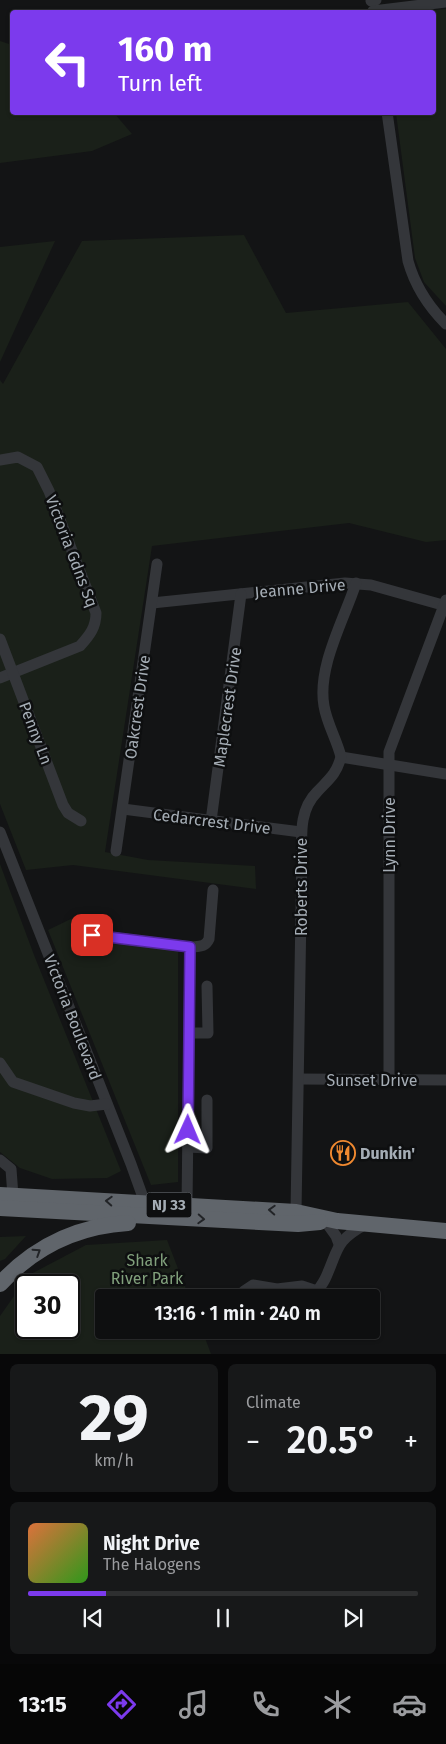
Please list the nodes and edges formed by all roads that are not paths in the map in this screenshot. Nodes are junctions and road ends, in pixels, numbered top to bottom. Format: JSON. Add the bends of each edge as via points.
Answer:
{"nodes":[{"id":1,"x":442,"y":1,"type":"edge"},
{"id":2,"x":373,"y":5,"type":"edge"},
{"id":3,"x":387,"y":115,"type":"edge"},
{"id":4,"x":446,"y":324,"type":"edge"},
{"id":5,"x":0,"y":460,"type":"edge"},
{"id":6,"x":157,"y":564,"type":"dead end"},
{"id":7,"x":356,"y":583,"type":"junction"},
{"id":8,"x":241,"y":594,"type":"junction"},
{"id":9,"x":152,"y":603,"type":"junction"},
{"id":10,"x":445,"y":604,"type":"edge"},
{"id":11,"x":0,"y":639,"type":"edge"},
{"id":12,"x":13,"y":672,"type":"junction"},
{"id":13,"x":0,"y":678,"type":"edge"},
{"id":14,"x":341,"y":757,"type":"junction"},
{"id":15,"x":388,"y":764,"type":"junction"},
{"id":16,"x":446,"y":774,"type":"edge"},
{"id":17,"x":123,"y":809,"type":"junction"},
{"id":18,"x":81,"y":821,"type":"dead end"},
{"id":19,"x":211,"y":821,"type":"junction"},
{"id":20,"x":0,"y":832,"type":"edge"},
{"id":21,"x":301,"y":832,"type":"junction"},
{"id":22,"x":116,"y":850,"type":"dead end"},
{"id":23,"x":213,"y":890,"type":"dead end"},
{"id":24,"x":92,"y":935,"type":"dead end"},
{"id":25,"x":190,"y":947,"type":"junction"},
{"id":26,"x":208,"y":986,"type":"dead end"},
{"id":27,"x":189,"y":1033,"type":"junction"},
{"id":28,"x":0,"y":1063,"type":"edge"},
{"id":29,"x":299,"y":1079,"type":"junction"},
{"id":30,"x":389,"y":1080,"type":"junction"},
{"id":31,"x":446,"y":1080,"type":"edge"},
{"id":32,"x":207,"y":1100,"type":"dead end"},
{"id":33,"x":107,"y":1104,"type":"junction"},
{"id":34,"x":188,"y":1147,"type":"junction"},
{"id":35,"x":0,"y":1160,"type":"edge"},
{"id":36,"x":7,"y":1195,"type":"edge"},
{"id":37,"x":145,"y":1203,"type":"junction"},
{"id":38,"x":0,"y":1208,"type":"edge"},
{"id":39,"x":183,"y":1212,"type":"junction"},
{"id":40,"x":296,"y":1212,"type":"junction"},
{"id":41,"x":331,"y":1221,"type":"junction"},
{"id":42,"x":366,"y":1224,"type":"junction"},
{"id":43,"x":446,"y":1231,"type":"edge"},
{"id":44,"x":339,"y":1244,"type":"junction"},
{"id":45,"x":0,"y":1284,"type":"edge"},
{"id":46,"x":247,"y":1289,"type":"edge"},
{"id":47,"x":277,"y":1289,"type":"edge"},
{"id":48,"x":277,"y":1289,"type":"edge"},
{"id":49,"x":307,"y":1289,"type":"edge"},
{"id":50,"x":318,"y":1289,"type":"edge"}],
"edges":[{"from":1,"to":2,"type":"street"},
{"from":3,"to":4,"type":"street","via":[[412,276],[429,305]]},
{"from":5,"to":12,"type":"street","name":"Victoria Gdns Sq","via":[[18,458],[37,467],[96,613],[96,624],[80,646]]},
{"from":6,"to":9,"type":"street","name":"Oakcrest Drive"},
{"from":7,"to":8,"type":"street","name":"Jeanne Drive"},
{"from":7,"to":10,"type":"street","name":"Jeanne Drive"},
{"from":7,"to":14,"type":"street","via":[[327,662],[323,683],[326,713]]},
{"from":8,"to":9,"type":"street","name":"Jeanne Drive"},
{"from":8,"to":19,"type":"street","name":"Maplecrest Drive"},
{"from":9,"to":17,"type":"street","name":"Oakcrest Drive"},
{"from":10,"to":15,"type":"street","name":"Lynn Drive","via":[[391,746]]},
{"from":11,"to":12,"type":"street","name":"Penny Ln"},
{"from":12,"to":13,"type":"street","name":"Victoria Gdns Sq"},
{"from":12,"to":18,"type":"street","name":"Penny Ln","via":[[64,805],[68,813]]},
{"from":14,"to":15,"type":"street"},
{"from":14,"to":21,"type":"street","name":"Roberts Drive","via":[[335,774],[309,802]]},
{"from":15,"to":16,"type":"street"},
{"from":15,"to":30,"type":"street","name":"Lynn Drive"},
{"from":17,"to":19,"type":"street","name":"Cedarcrest Drive"},
{"from":17,"to":22,"type":"street","name":"Oakcrest Drive"},
{"from":19,"to":21,"type":"street","name":"Cedarcrest Drive"},
{"from":20,"to":33,"type":"street","name":"Victoria Boulevard"},
{"from":21,"to":29,"type":"street","name":"Roberts Drive"},
{"from":23,"to":25,"type":"street","via":[[207,943]]},
{"from":24,"to":25,"type":"street"},
{"from":25,"to":27,"type":"street"},
{"from":26,"to":27,"type":"street","via":[[208,1033]]},
{"from":27,"to":34,"type":"street"},
{"from":28,"to":33,"type":"street","via":[[13,1082],[74,1103],[90,1106]]},
{"from":29,"to":30,"type":"street","name":"Sunset Drive"},
{"from":29,"to":40,"type":"street","name":"Roberts Drive"},
{"from":30,"to":31,"type":"street","name":"Sunset Drive"},
{"from":32,"to":34,"type":"street","via":[[207,1148]]},
{"from":33,"to":37,"type":"street","name":"Victoria Boulevard"},
{"from":34,"to":39,"type":"street"},
{"from":35,"to":36,"type":"street","via":[[11,1169]]},
{"from":37,"to":36,"type":"highway","number":"NJ 33","one_way":true},
{"from":37,"to":39,"type":"highway","number":"NJ 33"},
{"from":38,"to":39,"type":"highway","number":"NJ 33"},
{"from":40,"to":39,"type":"highway","number":"NJ 33","one_way":true},
{"from":39,"to":41,"type":"highway","number":"NJ 33","one_way":true,"via":[[298,1224]]},
{"from":45,"to":39,"type":"highway","one_way":true,"via":[[33,1255],[77,1232]]},
{"from":40,"to":41,"type":"highway","number":"NJ 33"},
{"from":41,"to":42,"type":"highway","number":"NJ 33"},
{"from":41,"to":44,"type":"street"},
{"from":42,"to":43,"type":"highway","number":"NJ 33"},
{"from":42,"to":44,"type":"street"},
{"from":44,"to":50,"type":"street"},
{"from":46,"to":48,"type":"street","via":[[253,1285]]},
{"from":47,"to":49,"type":"street","via":[[302,1286]]}]}
